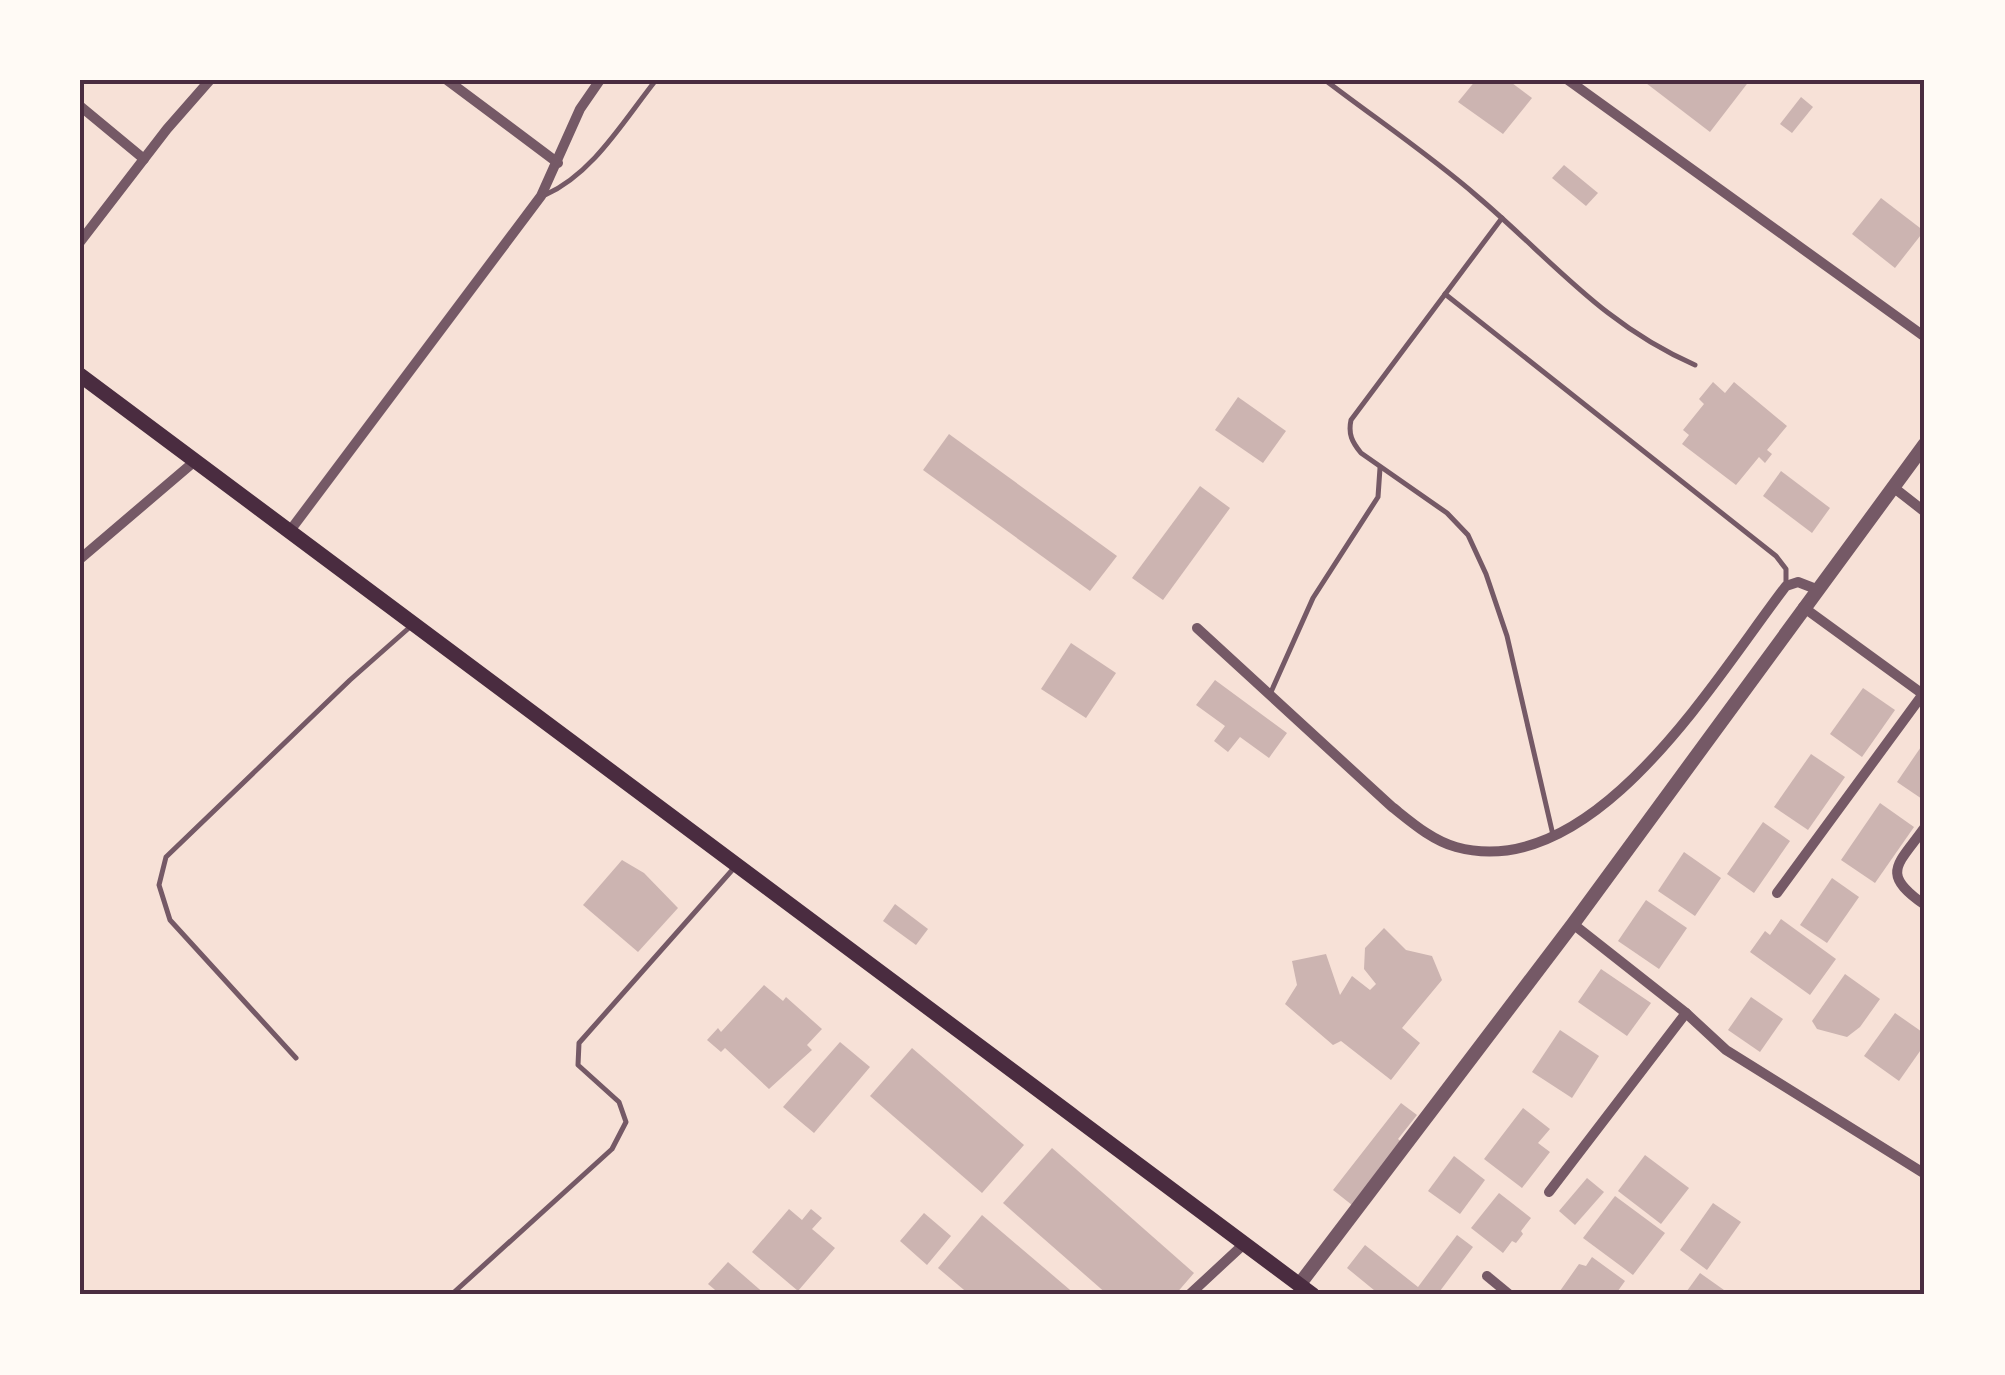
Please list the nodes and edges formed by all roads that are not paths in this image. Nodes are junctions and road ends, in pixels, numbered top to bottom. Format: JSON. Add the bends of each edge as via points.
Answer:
{"nodes":[{"id":1,"x":210,"y":80,"type":"edge"},
{"id":2,"x":447,"y":80,"type":"edge"},
{"id":3,"x":600,"y":80,"type":"edge"},
{"id":4,"x":656,"y":80,"type":"edge"},
{"id":5,"x":1325,"y":80,"type":"edge"},
{"id":6,"x":1568,"y":80,"type":"edge"},
{"id":7,"x":80,"y":106,"type":"edge"},
{"id":8,"x":144,"y":158,"type":"junction"},
{"id":9,"x":558,"y":164,"type":"junction"},
{"id":10,"x":541,"y":196,"type":"junction"},
{"id":11,"x":1502,"y":218,"type":"junction"},
{"id":12,"x":80,"y":242,"type":"edge"},
{"id":13,"x":1445,"y":294,"type":"junction"},
{"id":14,"x":1925,"y":337,"type":"edge"},
{"id":15,"x":1696,"y":365,"type":"dead end"},
{"id":16,"x":80,"y":376,"type":"edge"},
{"id":17,"x":1925,"y":444,"type":"edge"},
{"id":18,"x":195,"y":462,"type":"junction"},
{"id":19,"x":1380,"y":468,"type":"junction"},
{"id":20,"x":1892,"y":487,"type":"junction"},
{"id":21,"x":1925,"y":512,"type":"edge"},
{"id":22,"x":289,"y":532,"type":"junction"},
{"id":23,"x":80,"y":559,"type":"edge"},
{"id":24,"x":1786,"y":586,"type":"junction"},
{"id":25,"x":1816,"y":589,"type":"junction"},
{"id":26,"x":1803,"y":607,"type":"junction"},
{"id":27,"x":412,"y":626,"type":"junction"},
{"id":28,"x":1197,"y":628,"type":"dead end"},
{"id":29,"x":1270,"y":695,"type":"junction"},
{"id":30,"x":1924,"y":695,"type":"edge"},
{"id":31,"x":1925,"y":827,"type":"edge"},
{"id":32,"x":1553,"y":838,"type":"junction"},
{"id":33,"x":736,"y":866,"type":"junction"},
{"id":34,"x":1777,"y":893,"type":"dead end"},
{"id":35,"x":1925,"y":905,"type":"edge"},
{"id":36,"x":1573,"y":924,"type":"junction"},
{"id":37,"x":1686,"y":1013,"type":"junction"},
{"id":38,"x":296,"y":1058,"type":"dead end"},
{"id":39,"x":1925,"y":1174,"type":"edge"},
{"id":40,"x":1549,"y":1192,"type":"dead end"},
{"id":41,"x":1244,"y":1244,"type":"junction"},
{"id":42,"x":1487,"y":1276,"type":"dead end"},
{"id":43,"x":1306,"y":1290,"type":"edge"},
{"id":44,"x":452,"y":1295,"type":"edge"},
{"id":45,"x":1189,"y":1295,"type":"edge"},
{"id":46,"x":1510,"y":1295,"type":"edge"}],
"edges":[{"from":1,"to":8,"type":"street"},
{"from":2,"to":9,"type":"street"},
{"from":3,"to":9,"type":"street"},
{"from":4,"to":10,"type":"lane","via":[[580,172]]},
{"from":5,"to":11,"type":"lane"},
{"from":6,"to":14,"type":"street"},
{"from":7,"to":8,"type":"street"},
{"from":8,"to":12,"type":"street"},
{"from":9,"to":10,"type":"street"},
{"from":10,"to":22,"type":"street"},
{"from":11,"to":13,"type":"lane"},
{"from":11,"to":15,"type":"lane","via":[[1607,316]]},
{"from":13,"to":19,"type":"lane","via":[[1351,420],[1352,442]]},
{"from":13,"to":24,"type":"lane","via":[[1776,556],[1786,570]]},
{"from":16,"to":18,"type":"main road"},
{"from":17,"to":20,"type":"street"},
{"from":18,"to":22,"type":"main road"},
{"from":18,"to":23,"type":"street"},
{"from":19,"to":29,"type":"lane","via":[[1378,496],[1313,598]]},
{"from":19,"to":32,"type":"lane","via":[[1468,535],[1507,636]]},
{"from":20,"to":21,"type":"street"},
{"from":20,"to":25,"type":"street"},
{"from":22,"to":27,"type":"main road"},
{"from":24,"to":25,"type":"street","via":[[1798,582]]},
{"from":24,"to":32,"type":"street","via":[[1672,739],[1582,822]]},
{"from":25,"to":26,"type":"street"},
{"from":26,"to":30,"type":"street"},
{"from":26,"to":36,"type":"street"},
{"from":27,"to":33,"type":"main road"},
{"from":27,"to":38,"type":"lane","via":[[166,857],[159,885],[170,920]]},
{"from":28,"to":29,"type":"street"},
{"from":29,"to":32,"type":"street","via":[[1391,806],[1443,841],[1509,852]]},
{"from":30,"to":34,"type":"street"},
{"from":31,"to":35,"type":"street","via":[[1897,866],[1896,878]]},
{"from":33,"to":41,"type":"main road"},
{"from":33,"to":44,"type":"lane","via":[[579,1043],[578,1065],[619,1102],[626,1122],[612,1148]]},
{"from":36,"to":37,"type":"street"},
{"from":36,"to":43,"type":"street"},
{"from":37,"to":39,"type":"street","via":[[1726,1050]]},
{"from":37,"to":40,"type":"street"},
{"from":41,"to":43,"type":"main road"},
{"from":41,"to":45,"type":"street"},
{"from":42,"to":46,"type":"street"}]}
